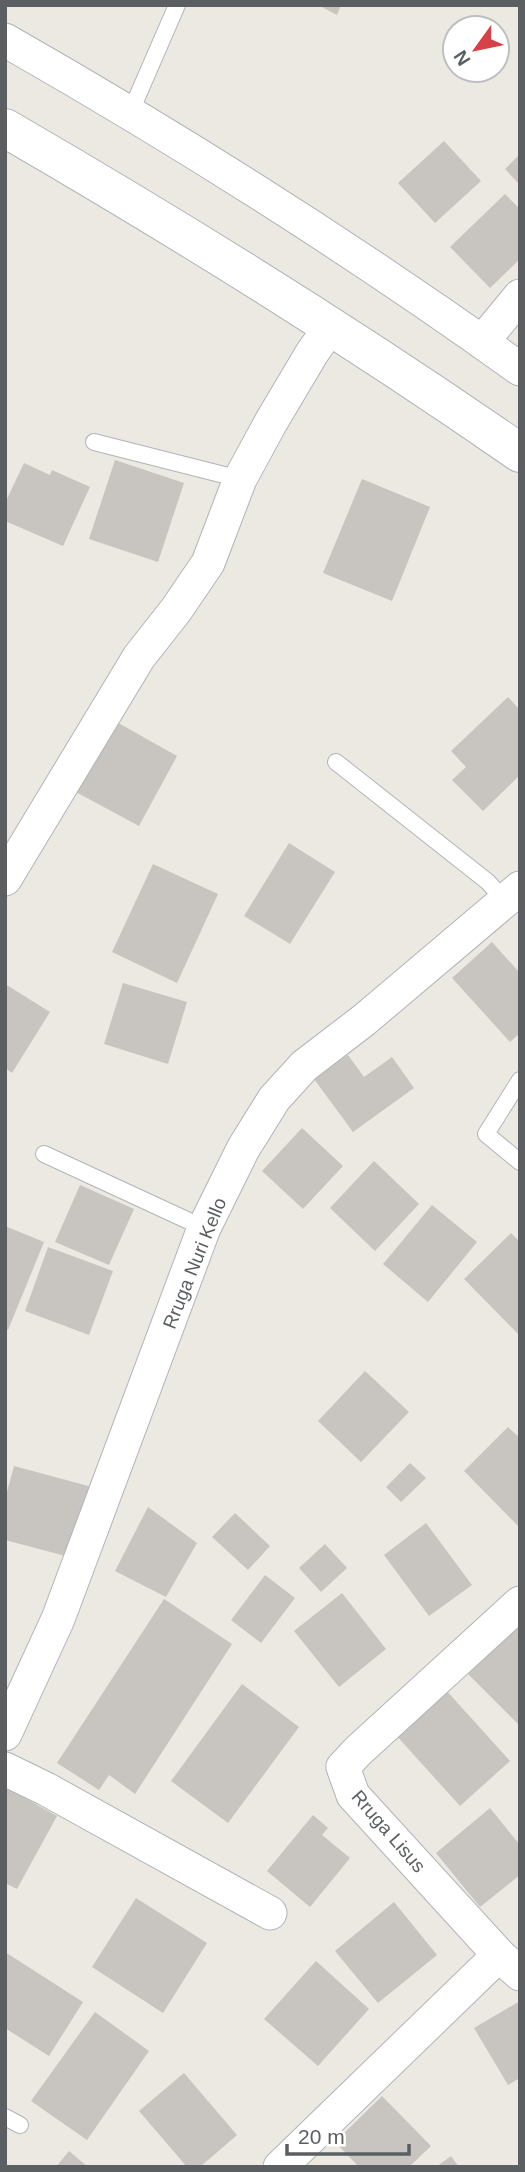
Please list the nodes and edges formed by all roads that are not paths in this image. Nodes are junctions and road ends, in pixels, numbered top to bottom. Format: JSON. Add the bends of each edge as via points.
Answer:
{"nodes":[{"id":1,"x":177,"y":5,"type":"edge"},
{"id":2,"x":5,"y":40,"type":"edge"},
{"id":3,"x":131,"y":111,"type":"junction"},
{"id":4,"x":5,"y":128,"type":"edge"},
{"id":5,"x":520,"y":296,"type":"edge"},
{"id":6,"x":331,"y":327,"type":"junction"},
{"id":7,"x":482,"y":342,"type":"junction"},
{"id":8,"x":520,"y":369,"type":"edge"},
{"id":9,"x":94,"y":442,"type":"dead end"},
{"id":10,"x":520,"y":453,"type":"edge"},
{"id":11,"x":240,"y":479,"type":"junction"},
{"id":12,"x":336,"y":762,"type":"dead end"},
{"id":13,"x":5,"y":878,"type":"edge"},
{"id":14,"x":513,"y":895,"type":"edge"},
{"id":15,"x":520,"y":1080,"type":"edge"},
{"id":16,"x":44,"y":1154,"type":"dead end"},
{"id":17,"x":520,"y":1162,"type":"edge"},
{"id":18,"x":204,"y":1228,"type":"junction"},
{"id":19,"x":520,"y":1603,"type":"edge"},
{"id":20,"x":5,"y":1734,"type":"edge"},
{"id":21,"x":5,"y":1769,"type":"edge"},
{"id":22,"x":270,"y":1913,"type":"dead end"},
{"id":23,"x":509,"y":1964,"type":"edge"},
{"id":24,"x":5,"y":2117,"type":"edge"},
{"id":25,"x":20,"y":2125,"type":"dead end"},
{"id":26,"x":280,"y":2167,"type":"edge"}],
"edges":[{"from":1,"to":3,"type":"lane"},
{"from":2,"to":3,"type":"street"},
{"from":3,"to":7,"type":"street","via":[[341,245]]},
{"from":4,"to":6,"type":"street"},
{"from":5,"to":7,"type":"street"},
{"from":6,"to":10,"type":"street"},
{"from":6,"to":11,"type":"street"},
{"from":7,"to":8,"type":"street"},
{"from":9,"to":11,"type":"lane"},
{"from":11,"to":13,"type":"street","via":[[208,563],[138,657]]},
{"from":12,"to":14,"type":"lane","via":[[488,882]]},
{"from":14,"to":18,"type":"street","name":"Rruga Nuri Kello","via":[[304,1066],[243,1149]]},
{"from":15,"to":17,"type":"lane","via":[[486,1133]]},
{"from":16,"to":18,"type":"lane"},
{"from":18,"to":20,"type":"street","name":"Rruga Nuri Kello","via":[[58,1619]]},
{"from":19,"to":23,"type":"street","name":"Rruga Lisus","via":[[343,1767],[353,1795]]},
{"from":21,"to":22,"type":"street"},
{"from":23,"to":26,"type":"street"},
{"from":24,"to":25,"type":"lane"}]}
